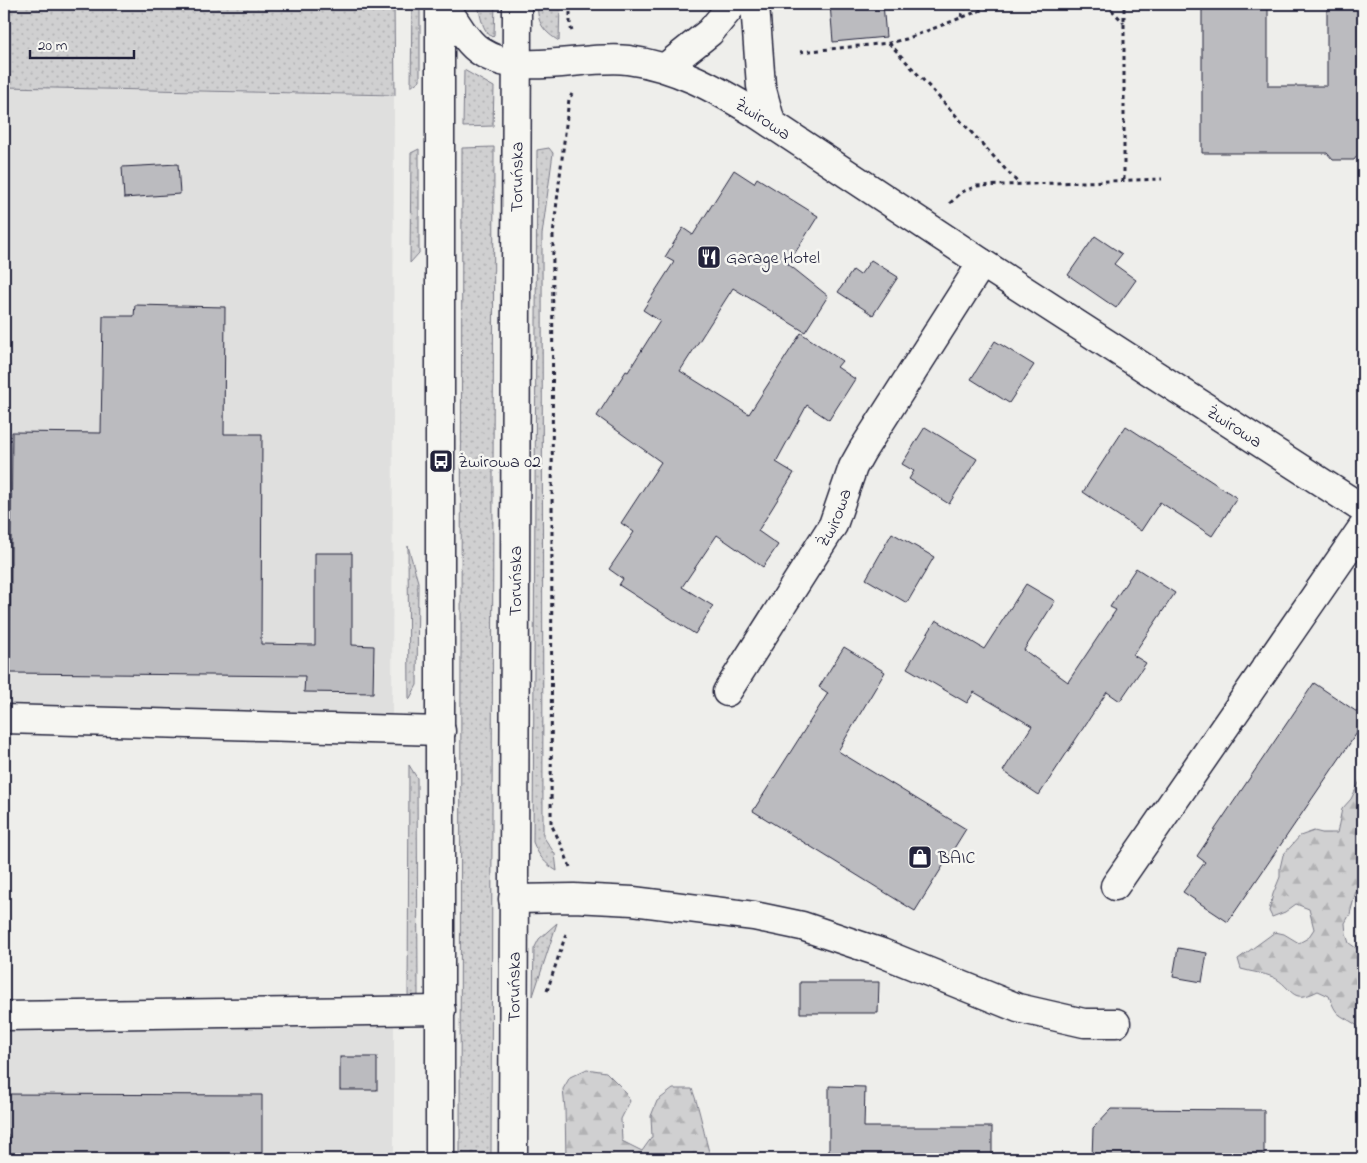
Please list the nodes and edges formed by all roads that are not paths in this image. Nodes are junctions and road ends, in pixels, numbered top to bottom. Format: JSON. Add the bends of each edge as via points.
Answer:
{"nodes":[{"id":1,"x":440,"y":4,"type":"edge"},
{"id":2,"x":444,"y":4,"type":"edge"},
{"id":3,"x":517,"y":4,"type":"edge"},
{"id":4,"x":733,"y":4,"type":"edge"},
{"id":5,"x":755,"y":4,"type":"edge"},
{"id":6,"x":517,"y":64,"type":"junction"},
{"id":7,"x":666,"y":67,"type":"junction"},
{"id":8,"x":771,"y":123,"type":"junction"},
{"id":9,"x":982,"y":263,"type":"junction"},
{"id":10,"x":1363,"y":510,"type":"edge"},
{"id":11,"x":1363,"y":527,"type":"edge"},
{"id":12,"x":727,"y":692,"type":"dead end"},
{"id":13,"x":4,"y":720,"type":"edge"},
{"id":14,"x":441,"y":731,"type":"junction"},
{"id":15,"x":1115,"y":886,"type":"dead end"},
{"id":16,"x":513,"y":899,"type":"junction"},
{"id":17,"x":441,"y":1010,"type":"junction"},
{"id":18,"x":4,"y":1016,"type":"edge"},
{"id":19,"x":1116,"y":1023,"type":"dead end"},
{"id":20,"x":440,"y":1159,"type":"edge"},
{"id":21,"x":513,"y":1159,"type":"edge"}],
"edges":[{"from":1,"to":14,"type":"main road"},
{"from":2,"to":6,"type":"main road","name":"Żwirowa","via":[[470,42],[489,58]]},
{"from":3,"to":6,"type":"main road","name":"Toruńska"},
{"from":4,"to":7,"type":"main road","via":[[710,32]]},
{"from":5,"to":8,"type":"main road","via":[[761,86]]},
{"from":6,"to":7,"type":"main road","name":"Żwirowa","via":[[625,59]]},
{"from":6,"to":16,"type":"main road","name":"Toruńska"},
{"from":7,"to":8,"type":"main road","name":"Żwirowa","via":[[720,92]]},
{"from":8,"to":9,"type":"main road","name":"Żwirowa"},
{"from":9,"to":10,"type":"main road","name":"Żwirowa"},
{"from":9,"to":12,"type":"main road","name":"Żwirowa","via":[[862,451],[853,467],[833,525]]},
{"from":11,"to":15,"type":"main road"},
{"from":13,"to":14,"type":"main road"},
{"from":14,"to":17,"type":"main road"},
{"from":16,"to":19,"type":"main road","via":[[633,901],[754,916],[802,926],[882,953],[1018,1008],[1084,1023]]},
{"from":16,"to":21,"type":"main road","name":"Toruńska"},
{"from":17,"to":18,"type":"main road"},
{"from":17,"to":20,"type":"main road"}]}
